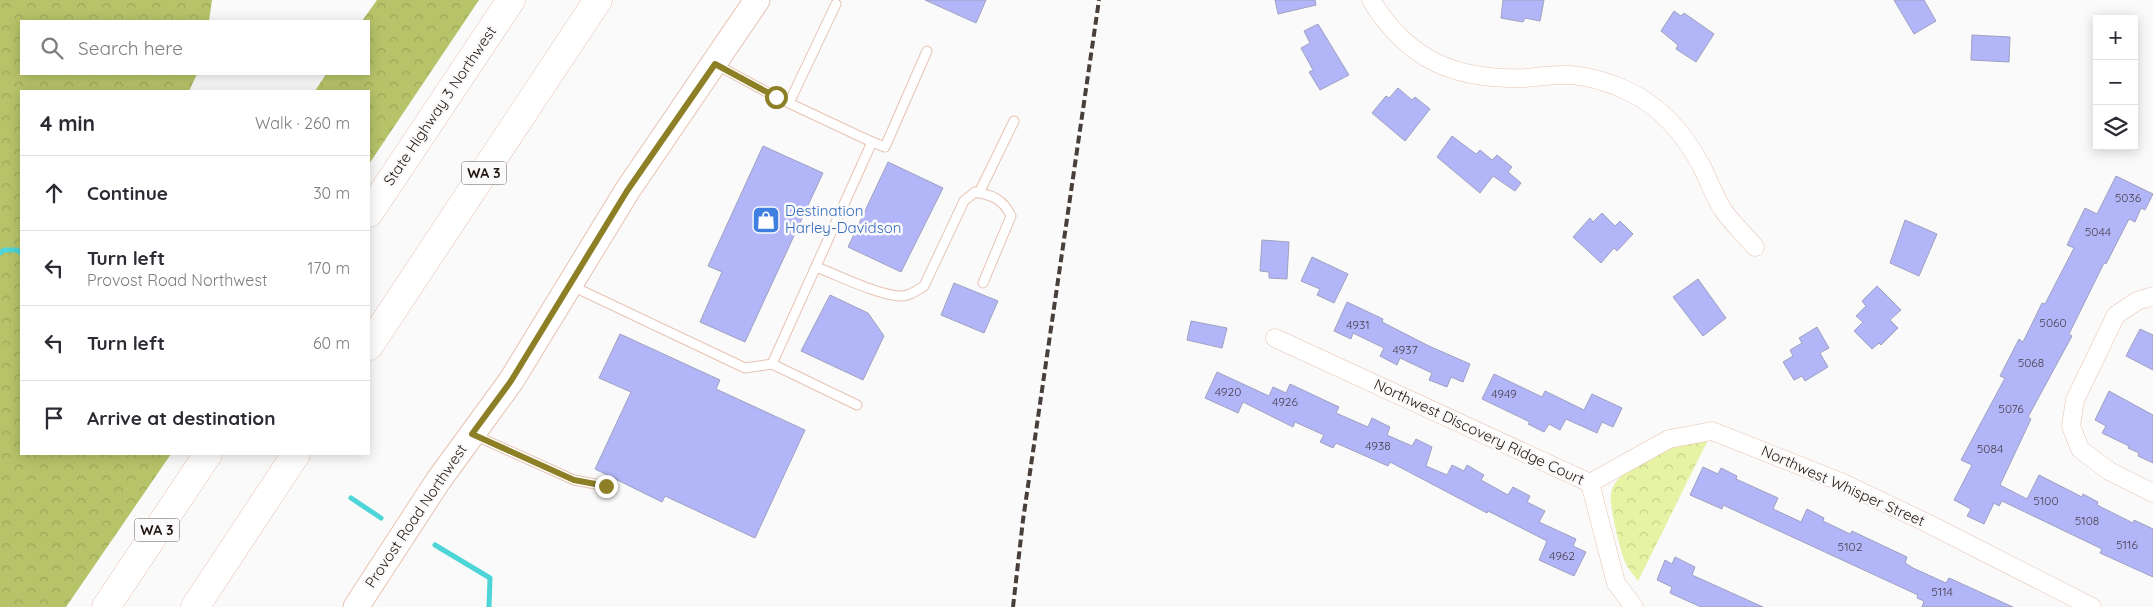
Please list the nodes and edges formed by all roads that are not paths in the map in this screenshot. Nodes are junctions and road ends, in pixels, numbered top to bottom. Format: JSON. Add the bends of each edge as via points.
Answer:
{"nodes":[{"id":1,"x":511,"y":0,"type":"edge"},
{"id":2,"x":598,"y":0,"type":"edge"},
{"id":3,"x":757,"y":0,"type":"edge"},
{"id":4,"x":1371,"y":0,"type":"edge"},
{"id":5,"x":836,"y":4,"type":"dead end"},
{"id":6,"x":927,"y":51,"type":"dead end"},
{"id":7,"x":715,"y":64,"type":"junction"},
{"id":8,"x":789,"y":103,"type":"junction"},
{"id":9,"x":1014,"y":121,"type":"dead end"},
{"id":10,"x":872,"y":142,"type":"junction"},
{"id":11,"x":979,"y":193,"type":"junction"},
{"id":12,"x":370,"y":212,"type":"edge"},
{"id":13,"x":1755,"y":247,"type":"dead end"},
{"id":14,"x":816,"y":267,"type":"junction"},
{"id":15,"x":984,"y":283,"type":"dead end"},
{"id":16,"x":569,"y":285,"type":"junction"},
{"id":17,"x":2153,"y":296,"type":"edge"},
{"id":18,"x":1275,"y":338,"type":"dead end"},
{"id":19,"x":370,"y":344,"type":"edge"},
{"id":20,"x":772,"y":364,"type":"junction"},
{"id":21,"x":857,"y":405,"type":"dead end"},
{"id":22,"x":472,"y":434,"type":"junction"},
{"id":23,"x":207,"y":455,"type":"edge"},
{"id":24,"x":295,"y":455,"type":"edge"},
{"id":25,"x":1590,"y":483,"type":"junction"},
{"id":26,"x":606,"y":486,"type":"dead end"},
{"id":27,"x":2153,"y":493,"type":"edge"},
{"id":28,"x":106,"y":607,"type":"edge"},
{"id":29,"x":195,"y":607,"type":"edge"},
{"id":30,"x":356,"y":607,"type":"edge"},
{"id":31,"x":1634,"y":607,"type":"edge"},
{"id":32,"x":2092,"y":607,"type":"edge"}],
"edges":[{"from":1,"to":12,"type":"highway","name":"State Highway 3 Northwest"},
{"from":2,"to":19,"type":"highway","number":"WA 3"},
{"from":3,"to":7,"type":"street","name":"Provost Road Northwest"},
{"from":4,"to":13,"type":"street","via":[[1408,46],[1437,64],[1461,73],[1488,76],[1564,75],[1600,81],[1628,91],[1655,108],[1678,129],[1723,210]]},
{"from":5,"to":8,"type":"lane"},
{"from":6,"to":10,"type":"lane","via":[[885,147]]},
{"from":7,"to":8,"type":"lane"},
{"from":7,"to":16,"type":"street","name":"Provost Road Northwest","via":[[627,191]]},
{"from":8,"to":10,"type":"lane"},
{"from":9,"to":11,"type":"lane"},
{"from":10,"to":14,"type":"lane"},
{"from":11,"to":14,"type":"lane","via":[[975,192],[964,201],[924,286],[911,294],[900,296],[880,291]]},
{"from":11,"to":15,"type":"lane","via":[[992,195],[1006,205],[1012,216]]},
{"from":14,"to":20,"type":"lane"},
{"from":16,"to":20,"type":"lane","via":[[745,368]]},
{"from":16,"to":22,"type":"street","name":"Provost Road Northwest","via":[[511,381]]},
{"from":17,"to":27,"type":"street","via":[[2137,301],[2116,315],[2075,400],[2071,426],[2080,449],[2109,471]]},
{"from":18,"to":25,"type":"street","name":"Northwest Discovery Ridge Court"},
{"from":20,"to":21,"type":"lane"},
{"from":22,"to":26,"type":"lane","via":[[574,480]]},
{"from":22,"to":30,"type":"street","name":"Provost Road Northwest","via":[[438,480]]},
{"from":23,"to":28,"type":"highway","number":"WA 3"},
{"from":24,"to":29,"type":"highway"},
{"from":25,"to":31,"type":"street","name":"Northwest Discovery Ridge Court","via":[[1616,583]]},
{"from":25,"to":32,"type":"street","name":"Northwest Whisper Street","via":[[1669,439],[1712,431],[1850,486]]}]}
